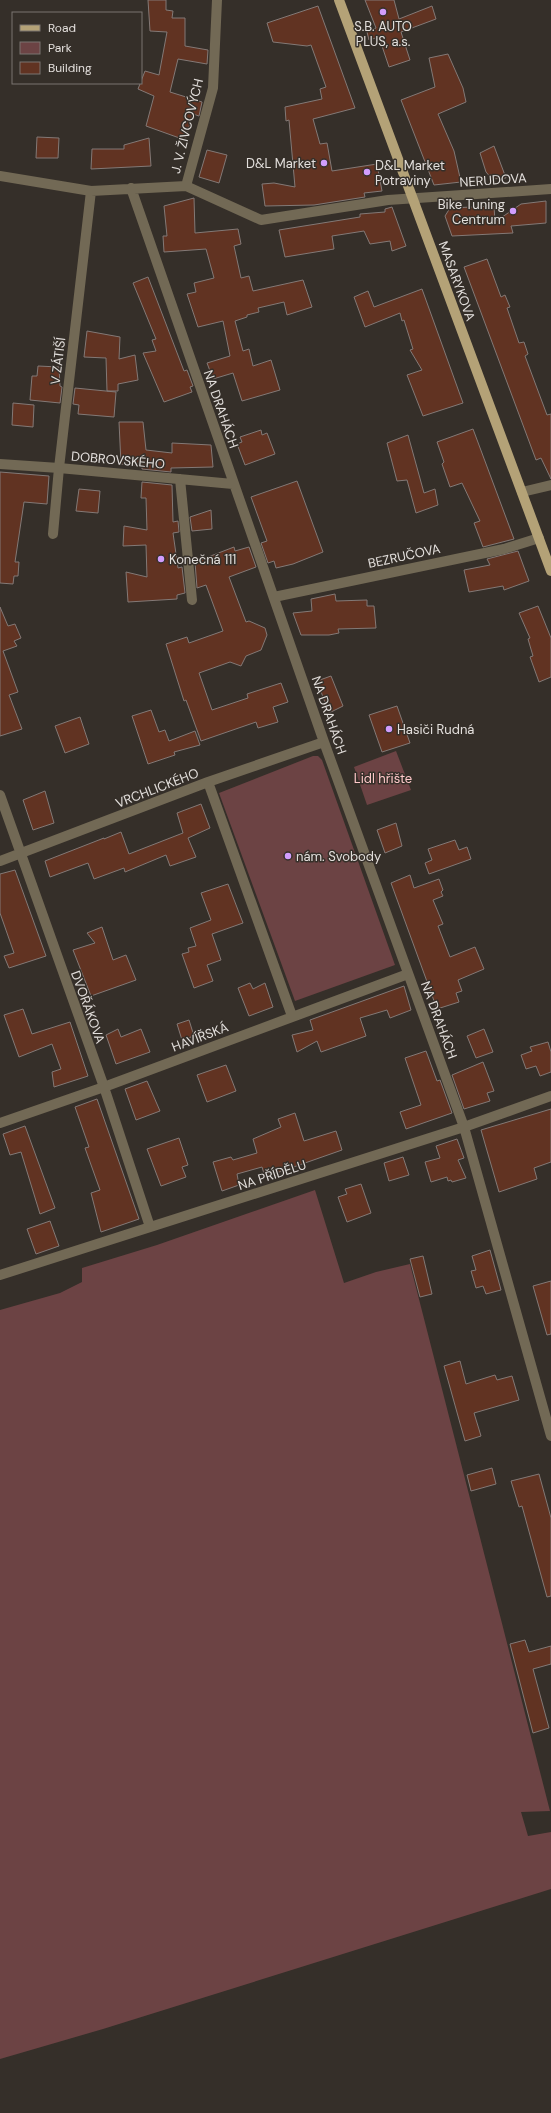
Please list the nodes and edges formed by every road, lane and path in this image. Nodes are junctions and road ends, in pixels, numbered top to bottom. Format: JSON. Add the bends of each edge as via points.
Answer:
{"nodes":[{"id":1,"x":217,"y":0,"type":"edge"},
{"id":2,"x":339,"y":0,"type":"edge"},
{"id":3,"x":0,"y":176,"type":"edge"},
{"id":4,"x":186,"y":186,"type":"junction"},
{"id":5,"x":131,"y":188,"type":"junction"},
{"id":6,"x":551,"y":189,"type":"edge"},
{"id":7,"x":91,"y":191,"type":"junction"},
{"id":8,"x":413,"y":199,"type":"junction"},
{"id":9,"x":0,"y":464,"type":"edge"},
{"id":10,"x":59,"y":468,"type":"junction"},
{"id":11,"x":180,"y":479,"type":"junction"},
{"id":12,"x":233,"y":484,"type":"junction"},
{"id":13,"x":551,"y":485,"type":"edge"},
{"id":14,"x":522,"y":492,"type":"junction"},
{"id":15,"x":53,"y":534,"type":"dead end"},
{"id":16,"x":539,"y":538,"type":"junction"},
{"id":17,"x":551,"y":571,"type":"edge"},
{"id":18,"x":274,"y":597,"type":"junction"},
{"id":19,"x":192,"y":600,"type":"dead end"},
{"id":20,"x":324,"y":742,"type":"junction"},
{"id":21,"x":208,"y":782,"type":"junction"},
{"id":22,"x":0,"y":796,"type":"edge"},
{"id":23,"x":20,"y":854,"type":"junction"},
{"id":24,"x":0,"y":861,"type":"edge"},
{"id":25,"x":408,"y":974,"type":"junction"},
{"id":26,"x":292,"y":1016,"type":"junction"},
{"id":27,"x":104,"y":1087,"type":"junction"},
{"id":28,"x":551,"y":1096,"type":"edge"},
{"id":29,"x":0,"y":1123,"type":"edge"},
{"id":30,"x":464,"y":1127,"type":"junction"},
{"id":31,"x":150,"y":1228,"type":"junction"},
{"id":32,"x":0,"y":1275,"type":"edge"},
{"id":33,"x":551,"y":1436,"type":"edge"}],
"edges":[{"from":1,"to":4,"type":"street","name":"J. V. ŽIVCOVÝCH","via":[[212,88]]},
{"from":2,"to":8,"type":"main road","name":"MASARYKOVA"},
{"from":3,"to":7,"type":"street"},
{"from":4,"to":5,"type":"street"},
{"from":4,"to":8,"type":"street","name":"NERUDOVA","via":[[261,220],[388,200]]},
{"from":5,"to":7,"type":"street"},
{"from":5,"to":12,"type":"street","name":"NA DRAHÁCH"},
{"from":6,"to":8,"type":"street","name":"NERUDOVA"},
{"from":7,"to":10,"type":"street","name":"V ZÁTIŠÍ"},
{"from":8,"to":14,"type":"main road","name":"MASARYKOVA"},
{"from":9,"to":10,"type":"street","name":"DOBROVSKÉHO"},
{"from":10,"to":11,"type":"street","name":"DOBROVSKÉHO"},
{"from":10,"to":15,"type":"street","name":"V ZÁTIŠÍ"},
{"from":11,"to":12,"type":"street","name":"DOBROVSKÉHO"},
{"from":11,"to":19,"type":"street"},
{"from":12,"to":18,"type":"street","name":"NA DRAHÁCH"},
{"from":13,"to":14,"type":"street"},
{"from":14,"to":16,"type":"main road","name":"MASARYKOVA"},
{"from":16,"to":17,"type":"main road","name":"MASARYKOVA"},
{"from":16,"to":18,"type":"street","name":"BEZRUČOVA","via":[[504,549]]},
{"from":18,"to":20,"type":"street","name":"NA DRAHÁCH"},
{"from":20,"to":21,"type":"street","name":"VRCHLICKÉHO"},
{"from":20,"to":25,"type":"street","name":"NA DRAHÁCH"},
{"from":21,"to":23,"type":"street","name":"VRCHLICKÉHO"},
{"from":21,"to":26,"type":"street"},
{"from":22,"to":23,"type":"street","name":"DVOŘÁKOVA"},
{"from":23,"to":24,"type":"street","name":"VRCHLICKÉHO"},
{"from":23,"to":27,"type":"street","name":"DVOŘÁKOVA"},
{"from":25,"to":26,"type":"street","name":"HAVÍŘSKÁ"},
{"from":25,"to":30,"type":"street","name":"NA DRAHÁCH"},
{"from":26,"to":27,"type":"street","name":"HAVÍŘSKÁ"},
{"from":27,"to":29,"type":"street","name":"HAVÍŘSKÁ"},
{"from":27,"to":31,"type":"street","name":"DVOŘÁKOVA"},
{"from":28,"to":30,"type":"street","name":"NA PŘÍDĚLU"},
{"from":30,"to":31,"type":"street","name":"NA PŘÍDĚLU"},
{"from":30,"to":33,"type":"street","name":"NA DRAHÁCH"},
{"from":31,"to":32,"type":"street","name":"NA PŘÍDĚLU"}]}
